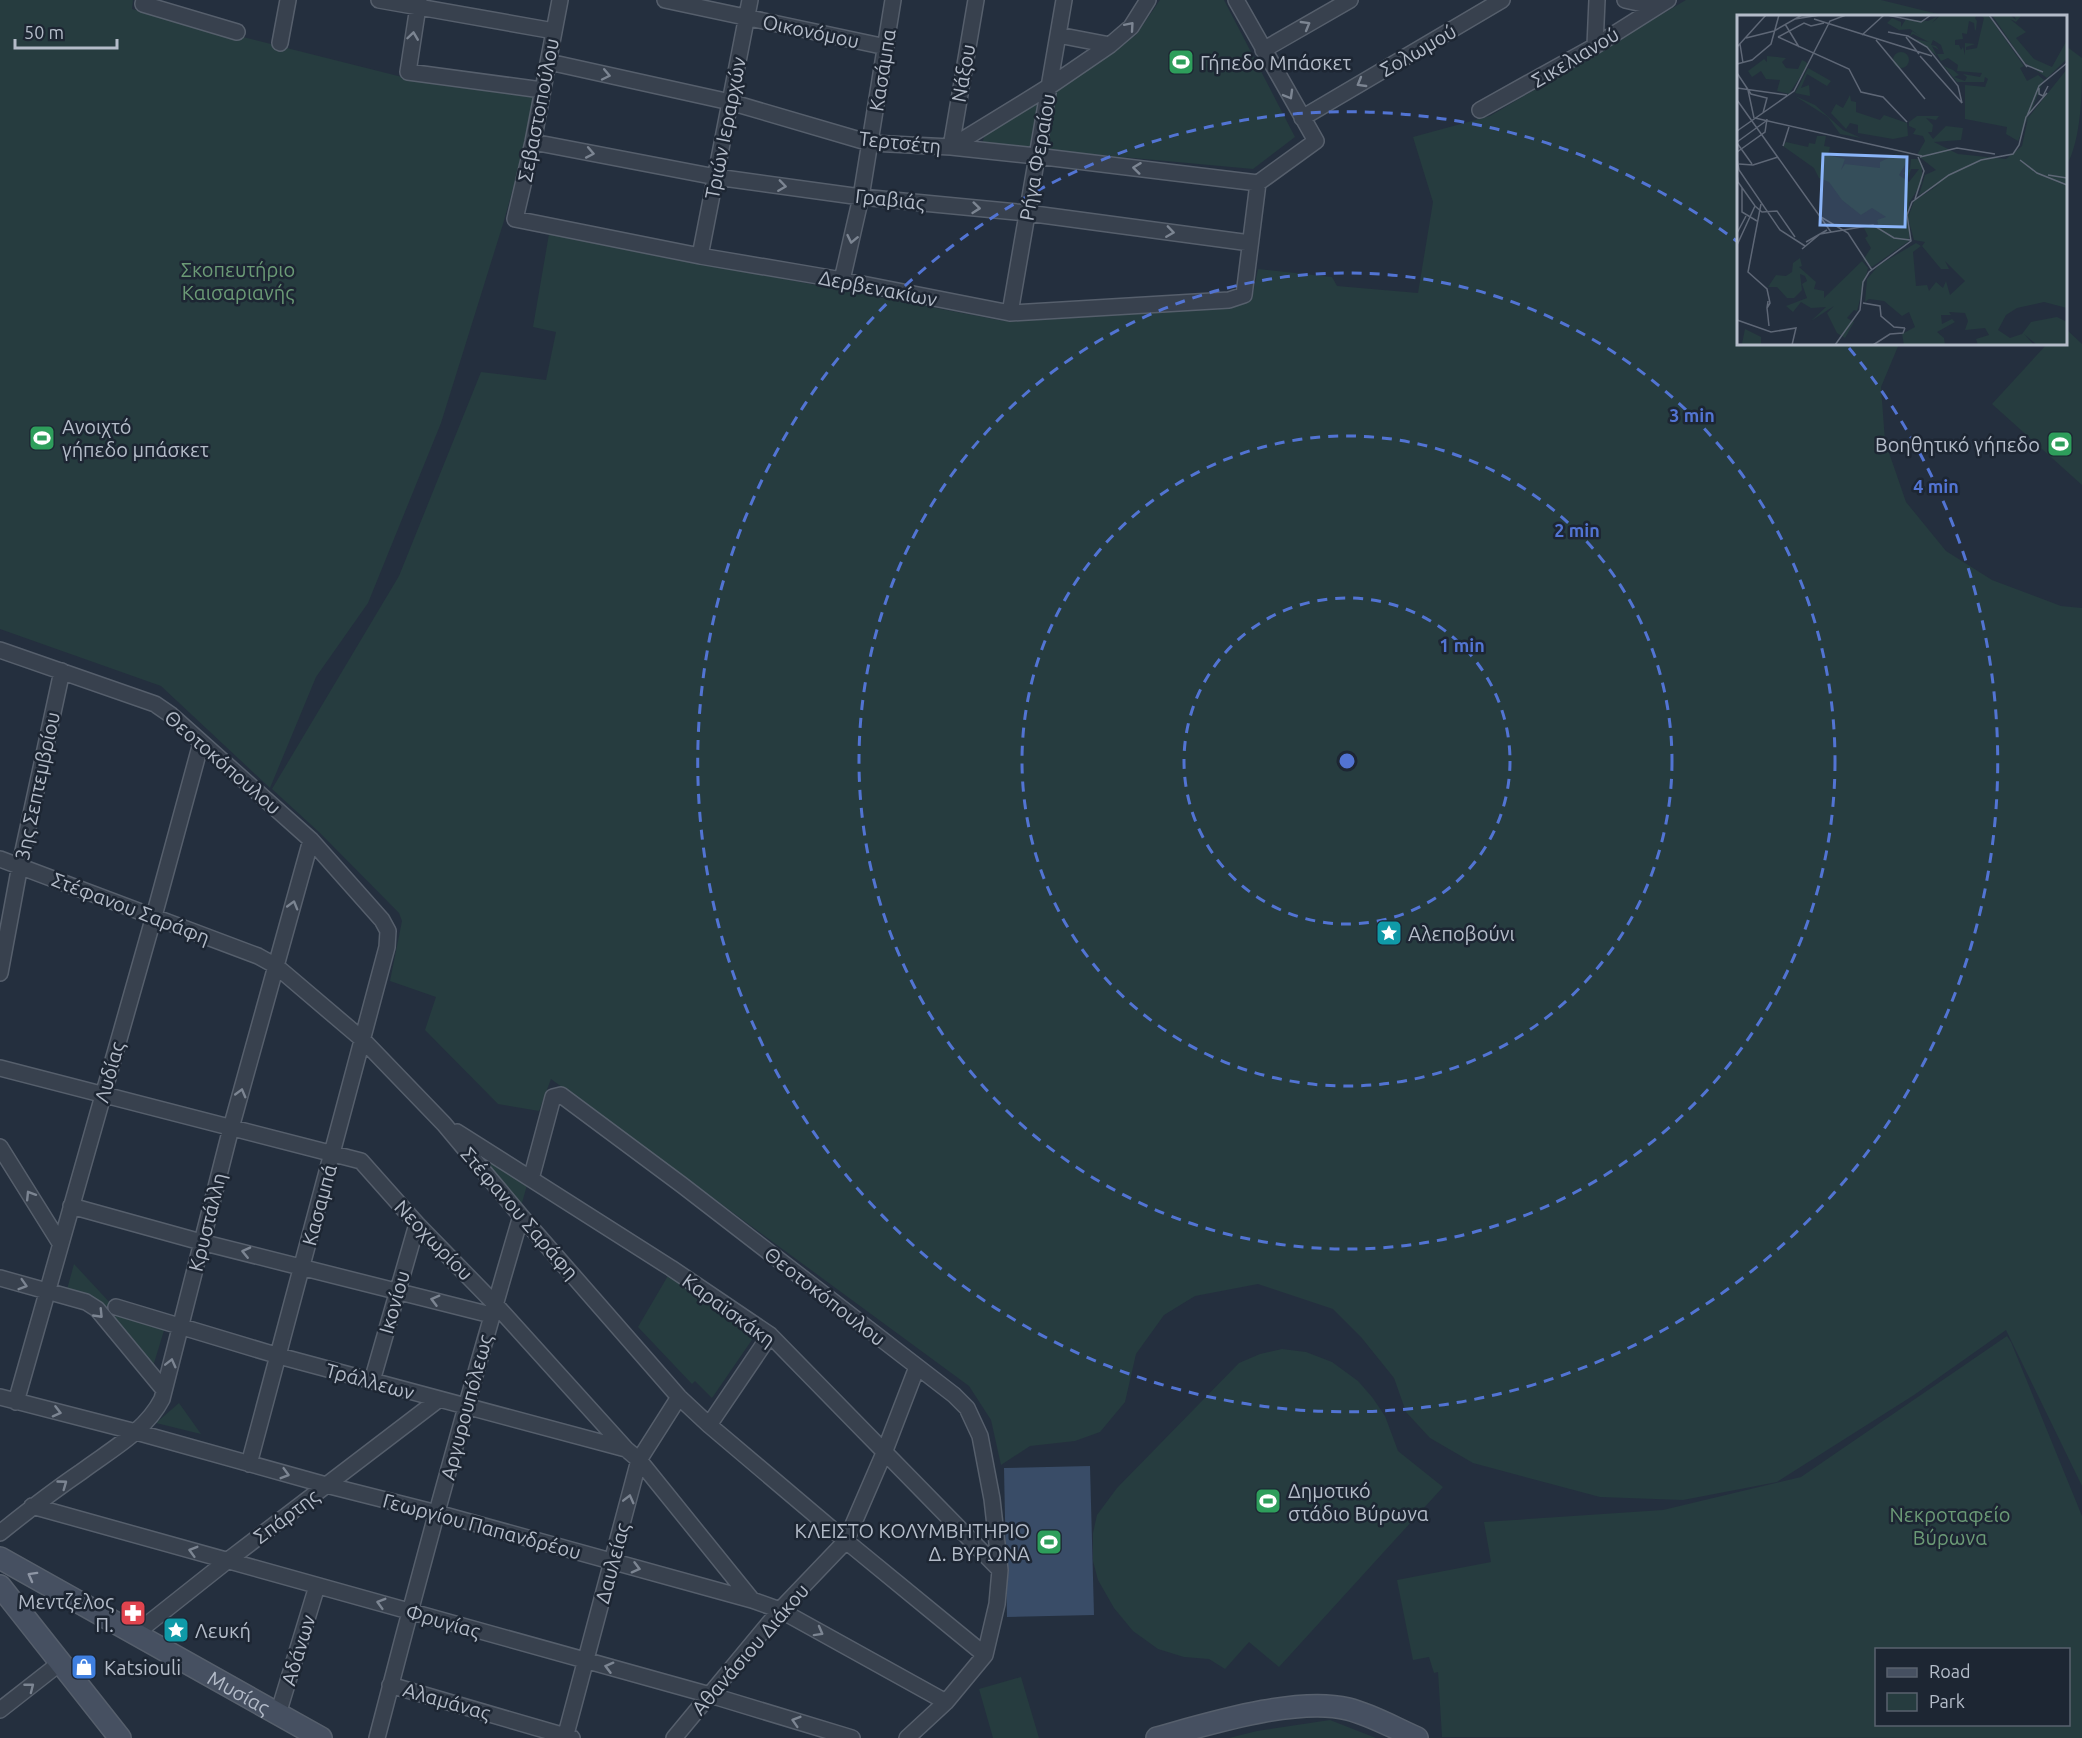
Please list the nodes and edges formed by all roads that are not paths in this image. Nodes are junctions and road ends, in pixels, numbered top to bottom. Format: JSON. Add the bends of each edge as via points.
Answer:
{"nodes":[{"id":1,"x":288,"y":0,"type":"edge"},
{"id":2,"x":379,"y":0,"type":"edge"},
{"id":3,"x":560,"y":0,"type":"edge"},
{"id":4,"x":665,"y":0,"type":"edge"},
{"id":5,"x":750,"y":0,"type":"edge"},
{"id":6,"x":893,"y":0,"type":"edge"},
{"id":7,"x":976,"y":0,"type":"edge"},
{"id":8,"x":1064,"y":0,"type":"edge"},
{"id":9,"x":1148,"y":0,"type":"edge"},
{"id":10,"x":1236,"y":0,"type":"edge"},
{"id":11,"x":1350,"y":0,"type":"edge"},
{"id":12,"x":1502,"y":0,"type":"edge"},
{"id":13,"x":1597,"y":0,"type":"edge"},
{"id":14,"x":1625,"y":0,"type":"edge"},
{"id":15,"x":143,"y":2,"type":"edge"},
{"id":16,"x":418,"y":3,"type":"edge"},
{"id":17,"x":1662,"y":4,"type":"edge"},
{"id":18,"x":746,"y":17,"type":"junction"},
{"id":19,"x":554,"y":31,"type":"junction"},
{"id":20,"x":237,"y":32,"type":"dead end"},
{"id":21,"x":1058,"y":35,"type":"junction"},
{"id":22,"x":280,"y":43,"type":"dead end"},
{"id":23,"x":1110,"y":45,"type":"junction"},
{"id":24,"x":886,"y":46,"type":"junction"},
{"id":25,"x":1595,"y":46,"type":"junction"},
{"id":26,"x":1263,"y":50,"type":"junction"},
{"id":27,"x":549,"y":62,"type":"junction"},
{"id":28,"x":1050,"y":86,"type":"junction"},
{"id":29,"x":543,"y":90,"type":"junction"},
{"id":30,"x":730,"y":102,"type":"junction"},
{"id":31,"x":1480,"y":111,"type":"dead end"},
{"id":32,"x":1302,"y":118,"type":"junction"},
{"id":33,"x":533,"y":141,"type":"junction"},
{"id":34,"x":870,"y":143,"type":"junction"},
{"id":35,"x":951,"y":147,"type":"junction"},
{"id":36,"x":1036,"y":156,"type":"junction"},
{"id":37,"x":716,"y":177,"type":"junction"},
{"id":38,"x":1258,"y":183,"type":"junction"},
{"id":39,"x":861,"y":197,"type":"junction"},
{"id":40,"x":1027,"y":213,"type":"junction"},
{"id":41,"x":515,"y":219,"type":"joint"},
{"id":42,"x":1250,"y":243,"type":"junction"},
{"id":43,"x":700,"y":256,"type":"junction"},
{"id":44,"x":842,"y":280,"type":"junction"},
{"id":45,"x":1010,"y":313,"type":"junction"},
{"id":46,"x":0,"y":650,"type":"edge"},
{"id":47,"x":63,"y":671,"type":"junction"},
{"id":48,"x":201,"y":743,"type":"junction"},
{"id":49,"x":311,"y":840,"type":"junction"},
{"id":50,"x":0,"y":859,"type":"edge"},
{"id":51,"x":20,"y":865,"type":"junction"},
{"id":52,"x":154,"y":916,"type":"junction"},
{"id":53,"x":387,"y":947,"type":"joint"},
{"id":54,"x":276,"y":966,"type":"junction"},
{"id":55,"x":0,"y":973,"type":"edge"},
{"id":56,"x":363,"y":1040,"type":"junction"},
{"id":57,"x":0,"y":1068,"type":"edge"},
{"id":58,"x":102,"y":1094,"type":"junction"},
{"id":59,"x":444,"y":1124,"type":"junction"},
{"id":60,"x":231,"y":1128,"type":"junction"},
{"id":61,"x":0,"y":1147,"type":"edge"},
{"id":62,"x":333,"y":1154,"type":"junction"},
{"id":63,"x":531,"y":1179,"type":"junction"},
{"id":64,"x":71,"y":1206,"type":"junction"},
{"id":65,"x":521,"y":1216,"type":"junction"},
{"id":66,"x":417,"y":1224,"type":"junction"},
{"id":67,"x":201,"y":1242,"type":"junction"},
{"id":68,"x":60,"y":1243,"type":"junction"},
{"id":69,"x":303,"y":1266,"type":"junction"},
{"id":70,"x":0,"y":1278,"type":"edge"},
{"id":71,"x":397,"y":1290,"type":"junction"},
{"id":72,"x":47,"y":1292,"type":"junction"},
{"id":73,"x":117,"y":1306,"type":"dead end"},
{"id":74,"x":493,"y":1310,"type":"junction"},
{"id":75,"x":181,"y":1326,"type":"junction"},
{"id":76,"x":770,"y":1335,"type":"junction"},
{"id":77,"x":279,"y":1356,"type":"junction"},
{"id":78,"x":917,"y":1367,"type":"junction"},
{"id":79,"x":372,"y":1381,"type":"junction"},
{"id":80,"x":164,"y":1390,"type":"junction"},
{"id":81,"x":680,"y":1397,"type":"junction"},
{"id":82,"x":0,"y":1398,"type":"edge"},
{"id":83,"x":438,"y":1400,"type":"junction"},
{"id":84,"x":16,"y":1402,"type":"junction"},
{"id":85,"x":467,"y":1407,"type":"junction"},
{"id":86,"x":709,"y":1425,"type":"junction"},
{"id":87,"x":136,"y":1432,"type":"junction"},
{"id":88,"x":626,"y":1449,"type":"junction"},
{"id":89,"x":884,"y":1453,"type":"junction"},
{"id":90,"x":639,"y":1460,"type":"junction"},
{"id":91,"x":249,"y":1464,"type":"junction"},
{"id":92,"x":326,"y":1485,"type":"junction"},
{"id":93,"x":33,"y":1506,"type":"junction"},
{"id":94,"x":436,"y":1513,"type":"junction"},
{"id":95,"x":0,"y":1533,"type":"edge"},
{"id":96,"x":846,"y":1541,"type":"junction"},
{"id":97,"x":0,"y":1558,"type":"edge"},
{"id":98,"x":227,"y":1560,"type":"junction"},
{"id":99,"x":613,"y":1562,"type":"junction"},
{"id":100,"x":1000,"y":1570,"type":"junction"},
{"id":101,"x":0,"y":1586,"type":"edge"},
{"id":102,"x":318,"y":1586,"type":"junction"},
{"id":103,"x":752,"y":1600,"type":"junction"},
{"id":104,"x":780,"y":1610,"type":"junction"},
{"id":105,"x":411,"y":1612,"type":"junction"},
{"id":106,"x":135,"y":1634,"type":"junction"},
{"id":107,"x":985,"y":1655,"type":"junction"},
{"id":108,"x":586,"y":1661,"type":"junction"},
{"id":109,"x":60,"y":1663,"type":"junction"},
{"id":110,"x":390,"y":1685,"type":"junction"},
{"id":111,"x":710,"y":1695,"type":"junction"},
{"id":112,"x":946,"y":1702,"type":"junction"},
{"id":113,"x":0,"y":1710,"type":"edge"},
{"id":114,"x":278,"y":1714,"type":"junction"},
{"id":115,"x":568,"y":1737,"type":"edge"},
{"id":116,"x":120,"y":1738,"type":"edge"},
{"id":117,"x":321,"y":1738,"type":"edge"},
{"id":118,"x":376,"y":1738,"type":"edge"},
{"id":119,"x":674,"y":1738,"type":"edge"},
{"id":120,"x":852,"y":1738,"type":"edge"},
{"id":121,"x":907,"y":1738,"type":"edge"},
{"id":122,"x":1156,"y":1738,"type":"edge"},
{"id":123,"x":1417,"y":1738,"type":"edge"}],
"edges":[{"from":1,"to":22,"type":"street"},
{"from":2,"to":16,"type":"street"},
{"from":3,"to":19,"type":"street","name":"Σεβαστοπούλου"},
{"from":4,"to":18,"type":"street","name":"Οικονόμου"},
{"from":5,"to":18,"type":"street","name":"Τριών Ιεραρχών"},
{"from":6,"to":24,"type":"street","name":"Κασάμπα"},
{"from":7,"to":35,"type":"street","name":"Νάξου"},
{"from":8,"to":21,"type":"street","name":"Ρήγα Φεραίου"},
{"from":23,"to":9,"type":"street","one_way":true,"via":[[1131,27]]},
{"from":10,"to":26,"type":"street"},
{"from":26,"to":11,"type":"street","one_way":true},
{"from":12,"to":32,"type":"street","name":"Σολωμού","one_way":true},
{"from":13,"to":25,"type":"street"},
{"from":14,"to":17,"type":"street"},
{"from":15,"to":20,"type":"street"},
{"from":16,"to":19,"type":"street"},
{"from":29,"to":16,"type":"street","one_way":true,"via":[[408,72]]},
{"from":17,"to":25,"type":"street","name":"Σικελιανού"},
{"from":18,"to":24,"type":"street","name":"Οικονόμου"},
{"from":18,"to":30,"type":"street","name":"Τριών Ιεραρχών"},
{"from":19,"to":27,"type":"street","name":"Σεβαστοπούλου"},
{"from":21,"to":23,"type":"street"},
{"from":21,"to":28,"type":"street","name":"Ρήγα Φεραίου"},
{"from":23,"to":28,"type":"street"},
{"from":24,"to":34,"type":"street","name":"Κασάμπα"},
{"from":25,"to":31,"type":"street","name":"Σικελιανού"},
{"from":26,"to":32,"type":"street","one_way":true},
{"from":27,"to":29,"type":"street","name":"Σεβαστοπούλου"},
{"from":27,"to":30,"type":"street","name":"Τερτσέτη","one_way":true},
{"from":28,"to":35,"type":"street"},
{"from":28,"to":36,"type":"street","name":"Ρήγα Φεραίου"},
{"from":29,"to":33,"type":"street","name":"Σεβαστοπούλου"},
{"from":30,"to":34,"type":"street","name":"Τερτσέτη"},
{"from":30,"to":37,"type":"street","name":"Τριών Ιεραρχών"},
{"from":32,"to":38,"type":"street","via":[[1316,141]]},
{"from":33,"to":37,"type":"street","name":"Γραβιάς","one_way":true},
{"from":33,"to":41,"type":"street","name":"Σεβαστοπούλου"},
{"from":34,"to":35,"type":"street","name":"Τερτσέτη"},
{"from":34,"to":39,"type":"street","name":"Κασάμπα"},
{"from":35,"to":36,"type":"street","name":"Τερτσέτη"},
{"from":38,"to":36,"type":"street","name":"Τερτσέτη","one_way":true},
{"from":36,"to":40,"type":"street","name":"Ρήγα Φεραίου"},
{"from":37,"to":39,"type":"street","name":"Γραβιάς","one_way":true},
{"from":37,"to":43,"type":"street","name":"Τριών Ιεραρχών"},
{"from":38,"to":42,"type":"street"},
{"from":39,"to":40,"type":"street","name":"Γραβιάς","one_way":true},
{"from":39,"to":44,"type":"street","name":"Κασάμπα","one_way":true},
{"from":40,"to":42,"type":"street","name":"Γραβιάς","one_way":true},
{"from":40,"to":45,"type":"street","name":"Ρήγα Φεραίου"},
{"from":41,"to":43,"type":"street","name":"Δερβενακίων"},
{"from":42,"to":45,"type":"street","name":"Δερβενακίων","via":[[1244,295],[1229,300]]},
{"from":43,"to":44,"type":"street","name":"Δερβενακίων"},
{"from":44,"to":45,"type":"street","name":"Δερβενακίων"},
{"from":46,"to":47,"type":"street","name":"Θεοτοκόπουλου"},
{"from":47,"to":48,"type":"street","name":"Θεοτοκόπουλου","via":[[156,704]]},
{"from":47,"to":51,"type":"street","name":"3ης Σεπτεμβρίου"},
{"from":48,"to":49,"type":"street","name":"Θεοτοκόπουλου"},
{"from":48,"to":52,"type":"street","name":"Λυδίας"},
{"from":49,"to":53,"type":"street","name":"Θεοτοκόπουλου","via":[[382,921],[388,931]]},
{"from":54,"to":49,"type":"street","name":"Κρυστάλλη","one_way":true},
{"from":50,"to":51,"type":"street","name":"Στέφανου Σαράφη"},
{"from":51,"to":52,"type":"street","name":"Στέφανου Σαράφη"},
{"from":51,"to":55,"type":"street","name":"3ης Σεπτεμβρίου"},
{"from":52,"to":54,"type":"street","name":"Στέφανου Σαράφη"},
{"from":52,"to":58,"type":"street","name":"Λυδίας"},
{"from":53,"to":56,"type":"street","name":"Κασαμπά"},
{"from":54,"to":56,"type":"street","name":"Στέφανου Σαράφη"},
{"from":60,"to":54,"type":"street","name":"Κρυστάλλη","one_way":true},
{"from":56,"to":59,"type":"street","name":"Στέφανου Σαράφη"},
{"from":56,"to":62,"type":"street","name":"Κασαμπά"},
{"from":57,"to":58,"type":"street","name":"Νεοχωρίου"},
{"from":58,"to":60,"type":"street","name":"Νεοχωρίου"},
{"from":58,"to":64,"type":"street","name":"Λυδίας"},
{"from":59,"to":63,"type":"street","name":"Καραϊσκάκη"},
{"from":59,"to":65,"type":"street","name":"Στέφανου Σαράφη"},
{"from":60,"to":62,"type":"street","name":"Νεοχωρίου"},
{"from":60,"to":67,"type":"street","name":"Κρυστάλλη"},
{"from":68,"to":61,"type":"street","one_way":true},
{"from":62,"to":66,"type":"street","name":"Νεοχωρίου","via":[[361,1161]]},
{"from":62,"to":69,"type":"street","name":"Κασαμπά"},
{"from":63,"to":76,"type":"street","name":"Καραϊσκάκη"},
{"from":63,"to":78,"type":"street","name":"Θεοτοκόπουλου","via":[[553,1097],[561,1095]]},
{"from":64,"to":67,"type":"street"},
{"from":64,"to":68,"type":"street","name":"Λυδίας"},
{"from":65,"to":74,"type":"street","name":"Αργυρουπόλεως"},
{"from":65,"to":81,"type":"street","name":"Στέφανου Σαράφη"},
{"from":66,"to":71,"type":"street","name":"Ικονίου"},
{"from":66,"to":74,"type":"street","name":"Νεοχωρίου"},
{"from":69,"to":67,"type":"street","one_way":true},
{"from":67,"to":75,"type":"street","name":"Κρυστάλλη"},
{"from":68,"to":72,"type":"street","name":"Λυδίας"},
{"from":69,"to":71,"type":"street"},
{"from":69,"to":77,"type":"street","name":"Κασαμπά"},
{"from":70,"to":72,"type":"street","one_way":true},
{"from":74,"to":71,"type":"street","one_way":true},
{"from":71,"to":79,"type":"street","name":"Ικονίου"},
{"from":72,"to":80,"type":"street","one_way":true,"via":[[86,1302],[97,1309]]},
{"from":72,"to":84,"type":"street","name":"Λυδίας"},
{"from":73,"to":75,"type":"street","name":"Τράλλεων"},
{"from":74,"to":85,"type":"street","name":"Αργυρουπόλεως"},
{"from":74,"to":88,"type":"street","name":"Νεοχωρίου"},
{"from":75,"to":77,"type":"street","name":"Τράλλεων"},
{"from":80,"to":75,"type":"street","name":"Κρυστάλλη","one_way":true},
{"from":76,"to":86,"type":"street"},
{"from":76,"to":89,"type":"street","name":"Καραϊσκάκη"},
{"from":77,"to":79,"type":"street","name":"Τράλλεων"},
{"from":77,"to":91,"type":"street","name":"Κασαμπά"},
{"from":78,"to":89,"type":"street","name":"Αθανάσιου Διάκου"},
{"from":78,"to":100,"type":"street","name":"Θεοτοκόπουλου","via":[[954,1395],[975,1421],[992,1498]]},
{"from":79,"to":83,"type":"street","name":"Τράλλεων"},
{"from":80,"to":87,"type":"street","name":"Κρυστάλλη","via":[[154,1414]]},
{"from":81,"to":86,"type":"street","name":"Στέφανου Σαράφη"},
{"from":81,"to":90,"type":"street","name":"Δαυλείας"},
{"from":82,"to":84,"type":"street","name":"Γεωργίου Παπανδρέου"},
{"from":83,"to":85,"type":"street","name":"Τράλλεων"},
{"from":83,"to":92,"type":"street","name":"Σπάρτης"},
{"from":84,"to":87,"type":"street","name":"Γεωργίου Παπανδρέου","one_way":true},
{"from":85,"to":88,"type":"street","name":"Τράλλεων"},
{"from":85,"to":94,"type":"street","name":"Αργυρουπόλεως"},
{"from":86,"to":96,"type":"street","name":"Στέφανου Σαράφη"},
{"from":87,"to":91,"type":"street","name":"Γεωργίου Παπανδρέου"},
{"from":93,"to":87,"type":"street","name":"Κρυστάλλη","one_way":true},
{"from":88,"to":90,"type":"street","name":"Νεοχωρίου"},
{"from":89,"to":96,"type":"street","name":"Αθανάσιου Διάκου"},
{"from":89,"to":100,"type":"street","name":"Καραϊσκάκη"},
{"from":99,"to":90,"type":"street","name":"Δαυλείας","one_way":true},
{"from":90,"to":103,"type":"street","name":"Νεοχωρίου"},
{"from":91,"to":92,"type":"street","name":"Γεωργίου Παπανδρέου","one_way":true},
{"from":92,"to":94,"type":"street","name":"Γεωργίου Παπανδρέου"},
{"from":92,"to":98,"type":"street","name":"Σπάρτης"},
{"from":93,"to":95,"type":"street","name":"Κρυστάλλη"},
{"from":98,"to":93,"type":"street","name":"Φρυγίας","one_way":true},
{"from":94,"to":99,"type":"street","name":"Γεωργίου Παπανδρέου"},
{"from":94,"to":105,"type":"street","name":"Αργυρουπόλεως"},
{"from":96,"to":104,"type":"street","name":"Αθανάσιου Διάκου"},
{"from":96,"to":107,"type":"street","name":"Στέφανου Σαράφη"},
{"from":106,"to":97,"type":"street","name":"Μυσίας","one_way":true},
{"from":98,"to":102,"type":"street","name":"Φρυγίας"},
{"from":98,"to":106,"type":"street","name":"Σπάρτης"},
{"from":99,"to":103,"type":"street","name":"Γεωργίου Παπανδρέου","one_way":true},
{"from":99,"to":108,"type":"street","name":"Δαυλείας"},
{"from":100,"to":107,"type":"street","name":"Θεοτοκόπουλου"},
{"from":101,"to":109,"type":"street"},
{"from":105,"to":102,"type":"street","name":"Φρυγίας","one_way":true},
{"from":102,"to":114,"type":"street","name":"Αδάνων"},
{"from":103,"to":104,"type":"street","name":"Γεωργίου Παπανδρέου"},
{"from":104,"to":111,"type":"street","name":"Αθανάσιου Διάκου"},
{"from":104,"to":112,"type":"street","name":"Γεωργίου Παπανδρέου","one_way":true},
{"from":105,"to":108,"type":"street","name":"Φρυγίας"},
{"from":105,"to":110,"type":"street","name":"Αργυρουπόλεως"},
{"from":106,"to":114,"type":"street","name":"Μυσίας"},
{"from":107,"to":112,"type":"street"},
{"from":111,"to":108,"type":"street","name":"Φρυγίας","one_way":true},
{"from":108,"to":115,"type":"street","name":"Δαυλείας"},
{"from":113,"to":109,"type":"street","one_way":true},
{"from":109,"to":116,"type":"street"},
{"from":110,"to":115,"type":"street","name":"Αλαμάνας"},
{"from":110,"to":118,"type":"street","name":"Αργυρουπόλεως"},
{"from":111,"to":119,"type":"street","name":"Αθανάσιου Διάκου"},
{"from":120,"to":111,"type":"street","name":"Φρυγίας","one_way":true},
{"from":112,"to":121,"type":"street"},
{"from":114,"to":117,"type":"street","name":"Μυσίας"},
{"from":122,"to":123,"type":"street","via":[[1299,1707],[1346,1709]]}]}
